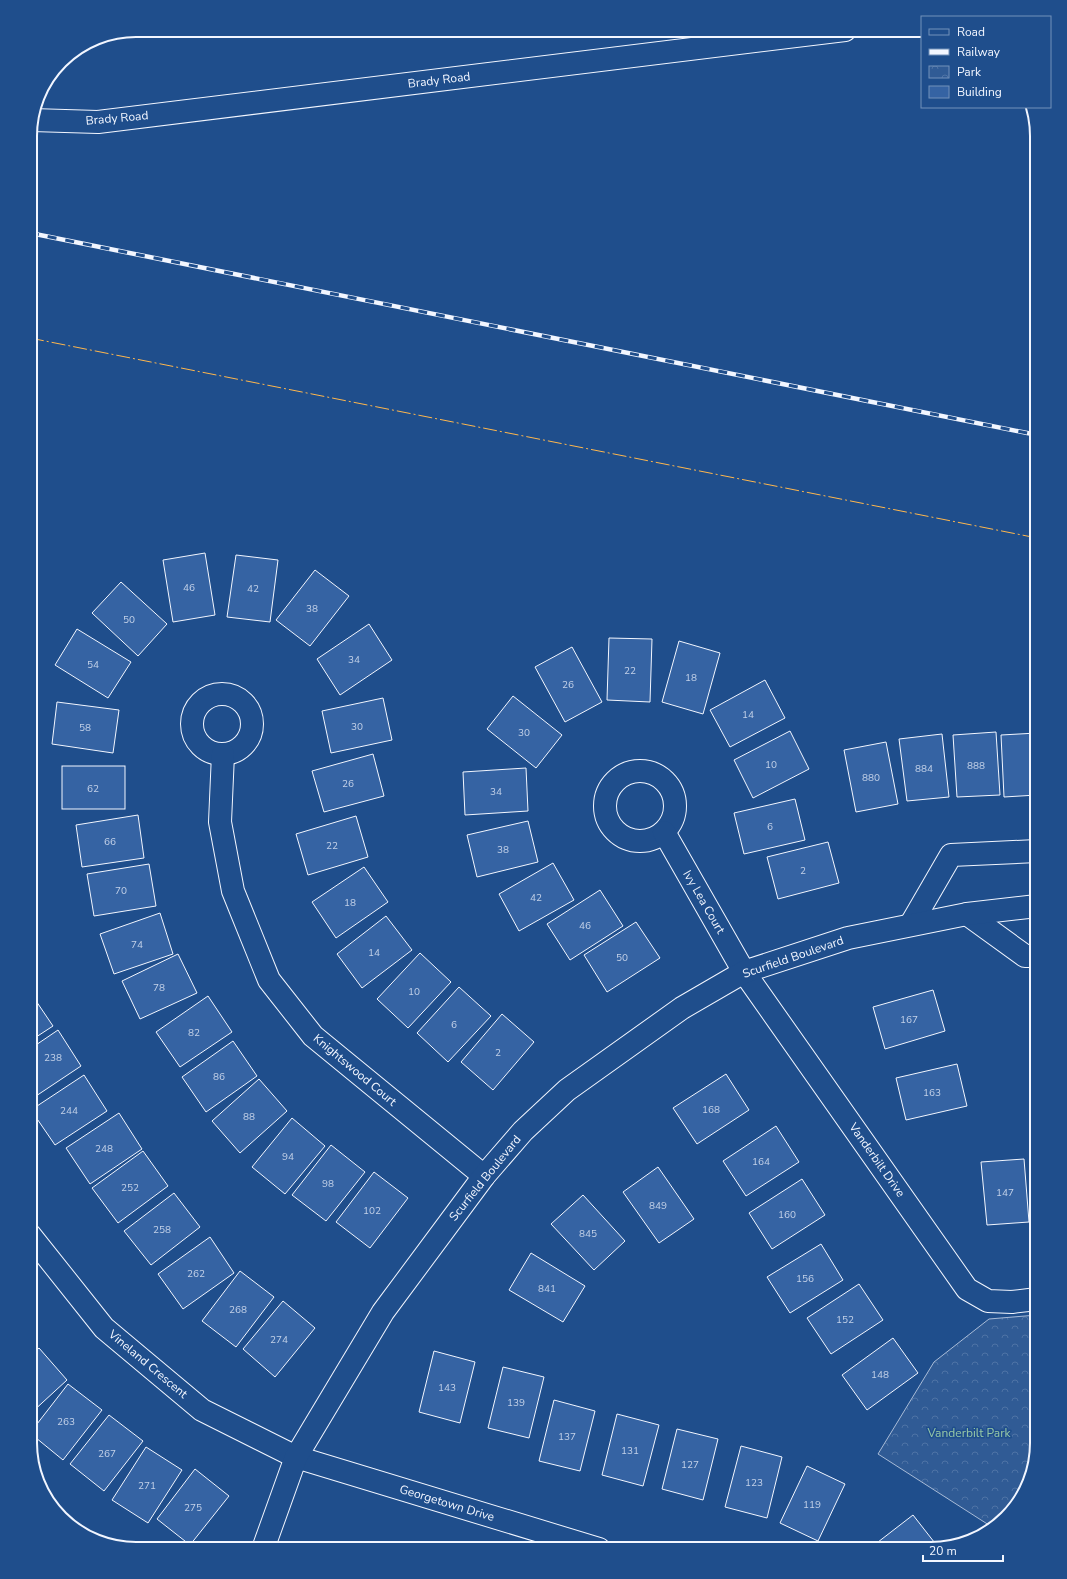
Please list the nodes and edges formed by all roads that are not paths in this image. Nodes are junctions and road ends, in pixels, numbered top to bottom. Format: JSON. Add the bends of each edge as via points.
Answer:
{"nodes":[{"id":1,"x":788,"y":37,"type":"edge"},
{"id":2,"x":39,"y":120,"type":"edge"},
{"id":3,"x":223,"y":754,"type":"dead end"},
{"id":4,"x":664,"y":832,"type":"dead end"},
{"id":5,"x":1030,"y":851,"type":"edge"},
{"id":6,"x":1030,"y":907,"type":"edge"},
{"id":7,"x":967,"y":914,"type":"junction"},
{"id":8,"x":911,"y":924,"type":"junction"},
{"id":9,"x":1030,"y":956,"type":"edge"},
{"id":10,"x":744,"y":972,"type":"junction"},
{"id":11,"x":484,"y":1176,"type":"junction"},
{"id":12,"x":37,"y":1243,"type":"edge"},
{"id":13,"x":1030,"y":1300,"type":"edge"},
{"id":14,"x":296,"y":1457,"type":"junction"},
{"id":15,"x":266,"y":1542,"type":"edge"},
{"id":16,"x":576,"y":1542,"type":"edge"}],
"edges":[{"from":1,"to":2,"type":"street","name":"Brady Road","via":[[98,122]]},
{"from":3,"to":11,"type":"street","name":"Knightswood Court","via":[[220,822],[233,891],[269,980],[313,1036]]},
{"from":4,"to":10,"type":"street","name":"Ivy Lea Court"},
{"from":5,"to":8,"type":"street","via":[[951,855]]},
{"from":6,"to":7,"type":"street","name":"Scurfield Boulevard"},
{"from":7,"to":8,"type":"street","name":"Scurfield Boulevard"},
{"from":7,"to":9,"type":"street","via":[[1025,956]]},
{"from":8,"to":10,"type":"street","name":"Scurfield Boulevard","via":[[848,938]]},
{"from":10,"to":11,"type":"street","name":"Scurfield Boulevard","via":[[682,1008],[567,1090],[523,1132]]},
{"from":10,"to":13,"type":"street","name":"Vanderbilt Drive","via":[[967,1288],[988,1301]]},
{"from":11,"to":14,"type":"street","name":"Scurfield Boulevard","via":[[383,1312]]},
{"from":12,"to":14,"type":"street","name":"Vineland Crescent","via":[[104,1328],[202,1410]]},
{"from":14,"to":15,"type":"street","name":"Scurfield Boulevard"},
{"from":14,"to":16,"type":"street","name":"Georgetown Drive"}]}
